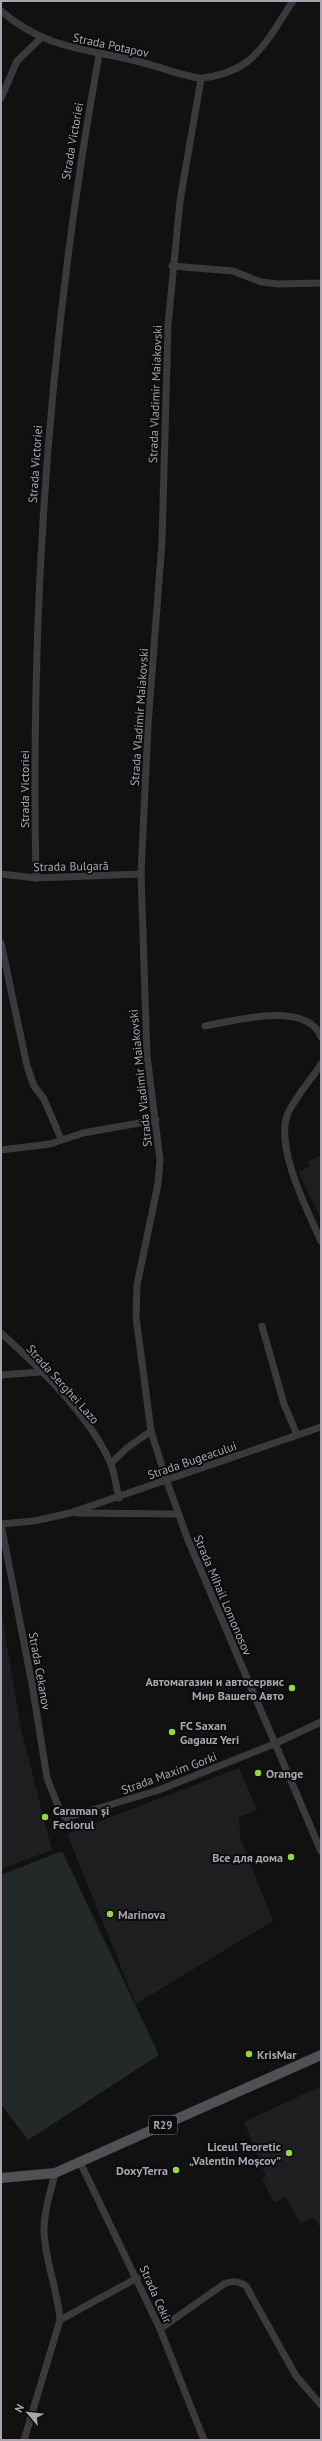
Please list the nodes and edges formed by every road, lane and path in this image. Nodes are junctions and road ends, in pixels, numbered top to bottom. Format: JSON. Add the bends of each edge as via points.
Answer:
{"nodes":[{"id":1,"x":293,"y":1,"type":"edge"},
{"id":2,"x":1,"y":11,"type":"edge"},
{"id":3,"x":42,"y":37,"type":"junction"},
{"id":4,"x":99,"y":55,"type":"junction"},
{"id":5,"x":201,"y":79,"type":"junction"},
{"id":6,"x":1,"y":98,"type":"edge"},
{"id":7,"x":172,"y":266,"type":"junction"},
{"id":8,"x":321,"y":283,"type":"edge"},
{"id":9,"x":1,"y":874,"type":"edge"},
{"id":10,"x":141,"y":874,"type":"junction"},
{"id":11,"x":36,"y":878,"type":"junction"},
{"id":12,"x":1,"y":943,"type":"edge"},
{"id":13,"x":204,"y":1026,"type":"dead end"},
{"id":14,"x":321,"y":1037,"type":"edge"},
{"id":15,"x":321,"y":1064,"type":"edge"},
{"id":16,"x":156,"y":1120,"type":"junction"},
{"id":17,"x":61,"y":1139,"type":"junction"},
{"id":18,"x":1,"y":1150,"type":"edge"},
{"id":19,"x":321,"y":1241,"type":"edge"},
{"id":20,"x":262,"y":1326,"type":"dead end"},
{"id":21,"x":1,"y":1333,"type":"edge"},
{"id":22,"x":41,"y":1372,"type":"junction"},
{"id":23,"x":1,"y":1375,"type":"edge"},
{"id":24,"x":321,"y":1427,"type":"edge"},
{"id":25,"x":152,"y":1432,"type":"junction"},
{"id":26,"x":297,"y":1435,"type":"junction"},
{"id":27,"x":110,"y":1463,"type":"junction"},
{"id":28,"x":166,"y":1479,"type":"junction"},
{"id":29,"x":119,"y":1498,"type":"junction"},
{"id":30,"x":70,"y":1513,"type":"junction"},
{"id":31,"x":178,"y":1514,"type":"junction"},
{"id":32,"x":1,"y":1524,"type":"edge"},
{"id":33,"x":321,"y":1722,"type":"edge"},
{"id":34,"x":274,"y":1744,"type":"junction"},
{"id":35,"x":66,"y":1818,"type":"joint"},
{"id":36,"x":321,"y":1851,"type":"edge"},
{"id":37,"x":321,"y":2054,"type":"edge"},
{"id":38,"x":80,"y":2162,"type":"junction"},
{"id":39,"x":54,"y":2173,"type":"junction"},
{"id":40,"x":1,"y":2178,"type":"edge"},
{"id":41,"x":137,"y":2278,"type":"junction"},
{"id":42,"x":60,"y":2320,"type":"junction"},
{"id":43,"x":160,"y":2329,"type":"junction"},
{"id":44,"x":321,"y":2405,"type":"edge"},
{"id":45,"x":24,"y":2440,"type":"edge"},
{"id":46,"x":204,"y":2440,"type":"edge"}],
"edges":[{"from":1,"to":5,"type":"street","via":[[265,42],[247,62],[237,68]]},
{"from":2,"to":3,"type":"street","name":"Strada Potapov","via":[[21,28]]},
{"from":3,"to":4,"type":"street","name":"Strada Potapov","via":[[73,49]]},
{"from":3,"to":6,"type":"street","via":[[17,61]]},
{"from":4,"to":5,"type":"street","name":"Strada Potapov","via":[[117,56]]},
{"from":4,"to":11,"type":"street","name":"Strada Victoriei","via":[[79,165],[51,398],[40,541],[35,713]]},
{"from":5,"to":7,"type":"street","name":"Strada Vladimir Maiakovski","via":[[180,201]]},
{"from":7,"to":8,"type":"street","via":[[233,271],[261,282],[278,284]]},
{"from":7,"to":10,"type":"street","name":"Strada Vladimir Maiakovski","via":[[161,558],[148,725]]},
{"from":9,"to":11,"type":"street","name":"Strada Bulgară"},
{"from":10,"to":11,"type":"street","name":"Strada Bulgară"},
{"from":10,"to":16,"type":"street","name":"Strada Vladimir Maiakovski","via":[[143,1002]]},
{"from":12,"to":17,"type":"street","via":[[27,1066],[34,1086],[44,1099]]},
{"from":13,"to":14,"type":"street","via":[[271,1015],[295,1017],[307,1021]]},
{"from":15,"to":19,"type":"street","via":[[288,1112],[284,1146],[305,1207]]},
{"from":16,"to":17,"type":"street"},
{"from":16,"to":25,"type":"street","name":"Strada Vladimir Maiakovski","via":[[160,1160],[158,1184],[137,1285],[136,1302]]},
{"from":17,"to":18,"type":"street","via":[[50,1144]]},
{"from":20,"to":26,"type":"street","via":[[284,1404]]},
{"from":21,"to":22,"type":"street","name":"Strada Serghei Lazo"},
{"from":22,"to":23,"type":"street"},
{"from":22,"to":27,"type":"street","name":"Strada Serghei Lazo","via":[[95,1436]]},
{"from":24,"to":26,"type":"street","name":"Strada Bugeacului"},
{"from":25,"to":27,"type":"street"},
{"from":25,"to":28,"type":"street","name":"Strada Vladimir Maiakovski"},
{"from":26,"to":28,"type":"street","name":"Strada Bugeacului"},
{"from":27,"to":29,"type":"street","name":"Strada Serghei Lazo"},
{"from":28,"to":29,"type":"street","name":"Strada Bugeacului"},
{"from":28,"to":31,"type":"street","name":"Strada Mihail Lomonosov"},
{"from":29,"to":30,"type":"street","name":"Strada Bugeacului"},
{"from":30,"to":31,"type":"street","name":"Strada Bugeacului"},
{"from":30,"to":32,"type":"street","name":"Strada Bugeacului","via":[[34,1521]]},
{"from":31,"to":34,"type":"street","name":"Strada Mihail Lomonosov"},
{"from":32,"to":35,"type":"street","name":"Strada Cekanov","via":[[47,1778],[60,1811]]},
{"from":33,"to":34,"type":"street","name":"Strada Maxim Gorki"},
{"from":34,"to":35,"type":"street","name":"Strada Maxim Gorki","via":[[159,1790]]},
{"from":34,"to":36,"type":"street","name":"Strada Mihail Lomonosov"},
{"from":37,"to":38,"type":"main road","number":"R29"},
{"from":38,"to":39,"type":"main road","number":"R29"},
{"from":38,"to":41,"type":"street","name":"Strada Cekir"},
{"from":39,"to":40,"type":"main road","number":"R29"},
{"from":39,"to":42,"type":"street","via":[[45,2218],[44,2241],[59,2304]]},
{"from":41,"to":42,"type":"street"},
{"from":41,"to":43,"type":"street","name":"Strada Cekir"},
{"from":42,"to":45,"type":"street"},
{"from":43,"to":44,"type":"street","via":[[224,2284],[235,2281],[241,2283],[246,2286],[296,2376]]},
{"from":43,"to":46,"type":"street","name":"Strada Cekir"}]}
